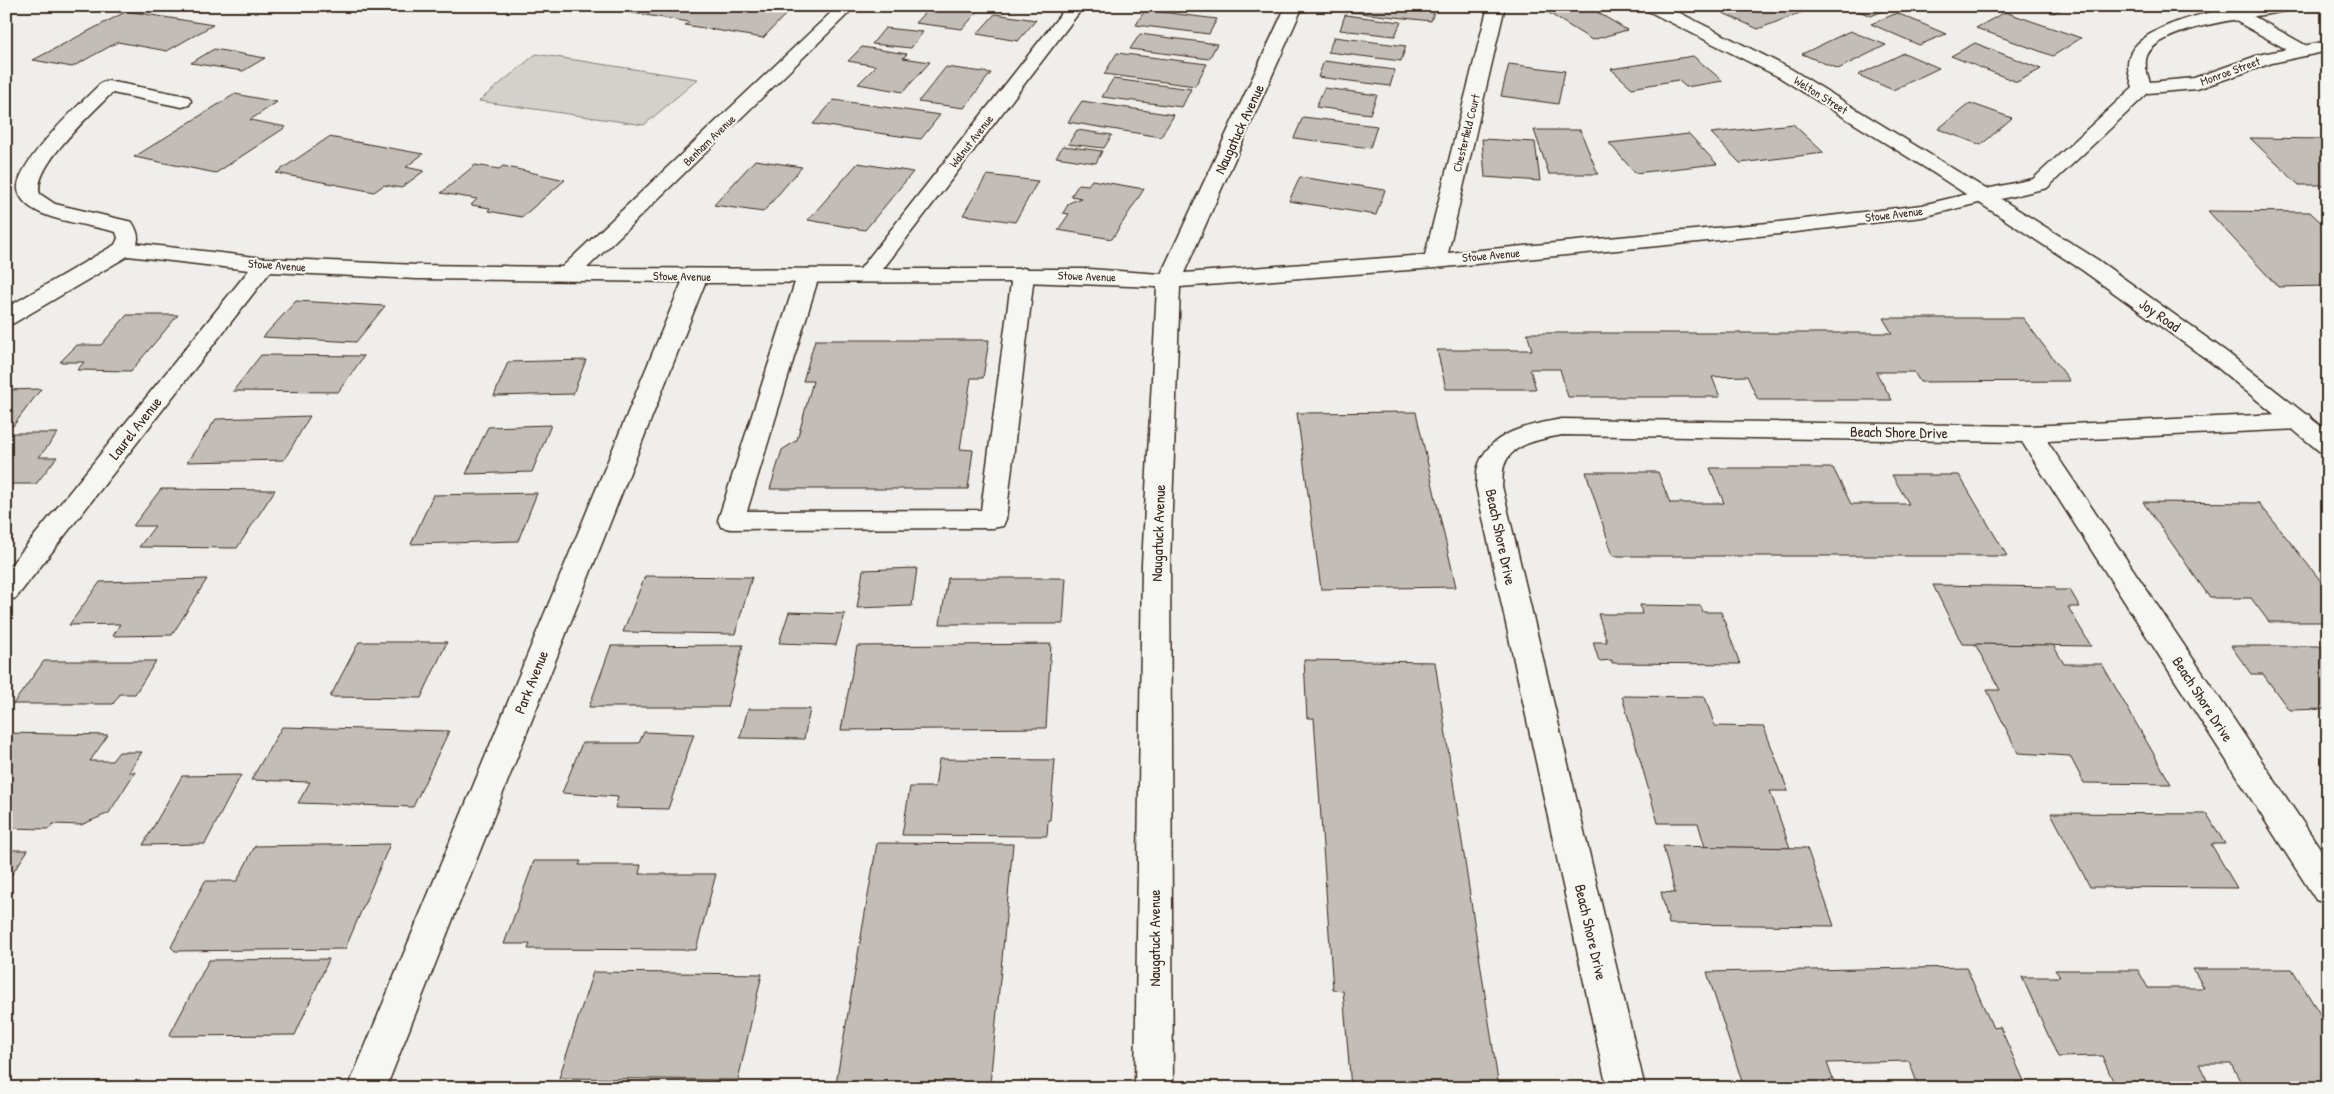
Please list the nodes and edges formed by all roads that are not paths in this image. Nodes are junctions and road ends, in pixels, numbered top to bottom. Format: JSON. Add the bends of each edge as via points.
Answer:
{"nodes":[{"id":1,"x":848,"y":6,"type":"edge"},
{"id":2,"x":1076,"y":6,"type":"edge"},
{"id":3,"x":1295,"y":6,"type":"edge"},
{"id":4,"x":1497,"y":6,"type":"edge"},
{"id":5,"x":1652,"y":6,"type":"edge"},
{"id":6,"x":2284,"y":6,"type":"edge"},
{"id":7,"x":2226,"y":10,"type":"edge"},
{"id":8,"x":2328,"y":46,"type":"edge"},
{"id":9,"x":2301,"y":50,"type":"junction"},
{"id":10,"x":2143,"y":88,"type":"junction"},
{"id":11,"x":182,"y":101,"type":"dead end"},
{"id":12,"x":1984,"y":196,"type":"junction"},
{"id":13,"x":124,"y":249,"type":"junction"},
{"id":14,"x":1435,"y":261,"type":"junction"},
{"id":15,"x":264,"y":265,"type":"junction"},
{"id":16,"x":569,"y":273,"type":"junction"},
{"id":17,"x":1023,"y":275,"type":"junction"},
{"id":18,"x":696,"y":276,"type":"junction"},
{"id":19,"x":808,"y":276,"type":"junction"},
{"id":20,"x":866,"y":276,"type":"junction"},
{"id":21,"x":1169,"y":281,"type":"junction"},
{"id":22,"x":6,"y":318,"type":"edge"},
{"id":23,"x":2300,"y":420,"type":"junction"},
{"id":24,"x":2029,"y":434,"type":"junction"},
{"id":25,"x":2328,"y":445,"type":"edge"},
{"id":26,"x":6,"y":591,"type":"edge"},
{"id":27,"x":2328,"y":889,"type":"edge"},
{"id":28,"x":367,"y":1088,"type":"edge"},
{"id":29,"x":1154,"y":1088,"type":"edge"},
{"id":30,"x":1626,"y":1088,"type":"edge"}],
"edges":[{"from":1,"to":16,"type":"street","name":"Benham Avenue"},
{"from":2,"to":20,"type":"street","name":"Walnut Avenue"},
{"from":3,"to":21,"type":"street","name":"Naugatuck Avenue"},
{"from":4,"to":14,"type":"street","name":"Chesterfield Court"},
{"from":5,"to":12,"type":"street","name":"Welton Street","via":[[1785,73]]},
{"from":6,"to":7,"type":"street"},
{"from":7,"to":9,"type":"street"},
{"from":7,"to":10,"type":"street","via":[[2150,41],[2137,58]]},
{"from":8,"to":9,"type":"street","name":"Monroe Street"},
{"from":9,"to":10,"type":"street","name":"Monroe Street","via":[[2260,60],[2197,83]]},
{"from":10,"to":12,"type":"street","name":"Stowe Avenue","via":[[2040,184]]},
{"from":11,"to":13,"type":"street","via":[[108,87],[46,151],[31,177],[28,187],[31,196],[43,206],[60,214],[124,227],[129,241]]},
{"from":12,"to":14,"type":"street","name":"Stowe Avenue","via":[[1922,210],[1778,228]]},
{"from":12,"to":23,"type":"street","name":"Joy Road","via":[[2105,276]]},
{"from":13,"to":15,"type":"street","name":"Stowe Avenue"},
{"from":13,"to":22,"type":"street"},
{"from":14,"to":21,"type":"street","name":"Stowe Avenue"},
{"from":15,"to":16,"type":"street","name":"Stowe Avenue","via":[[416,272]]},
{"from":15,"to":26,"type":"street","name":"Laurel Avenue"},
{"from":16,"to":18,"type":"street","name":"Stowe Avenue"},
{"from":17,"to":19,"type":"street","via":[[993,519],[731,520]]},
{"from":17,"to":20,"type":"street","name":"Stowe Avenue"},
{"from":17,"to":21,"type":"street","name":"Stowe Avenue"},
{"from":18,"to":19,"type":"street","name":"Stowe Avenue"},
{"from":18,"to":28,"type":"street","name":"Park Avenue"},
{"from":19,"to":20,"type":"street","name":"Stowe Avenue"},
{"from":21,"to":29,"type":"street","name":"Naugatuck Avenue","via":[[1156,564]]},
{"from":23,"to":24,"type":"street","name":"Beach Shore Drive"},
{"from":23,"to":25,"type":"street","name":"Joy Road"},
{"from":24,"to":27,"type":"street","name":"Beach Shore Drive"},
{"from":24,"to":30,"type":"street","name":"Beach Shore Drive","via":[[1562,427],[1529,433],[1502,448],[1492,466],[1489,486]]}]}
